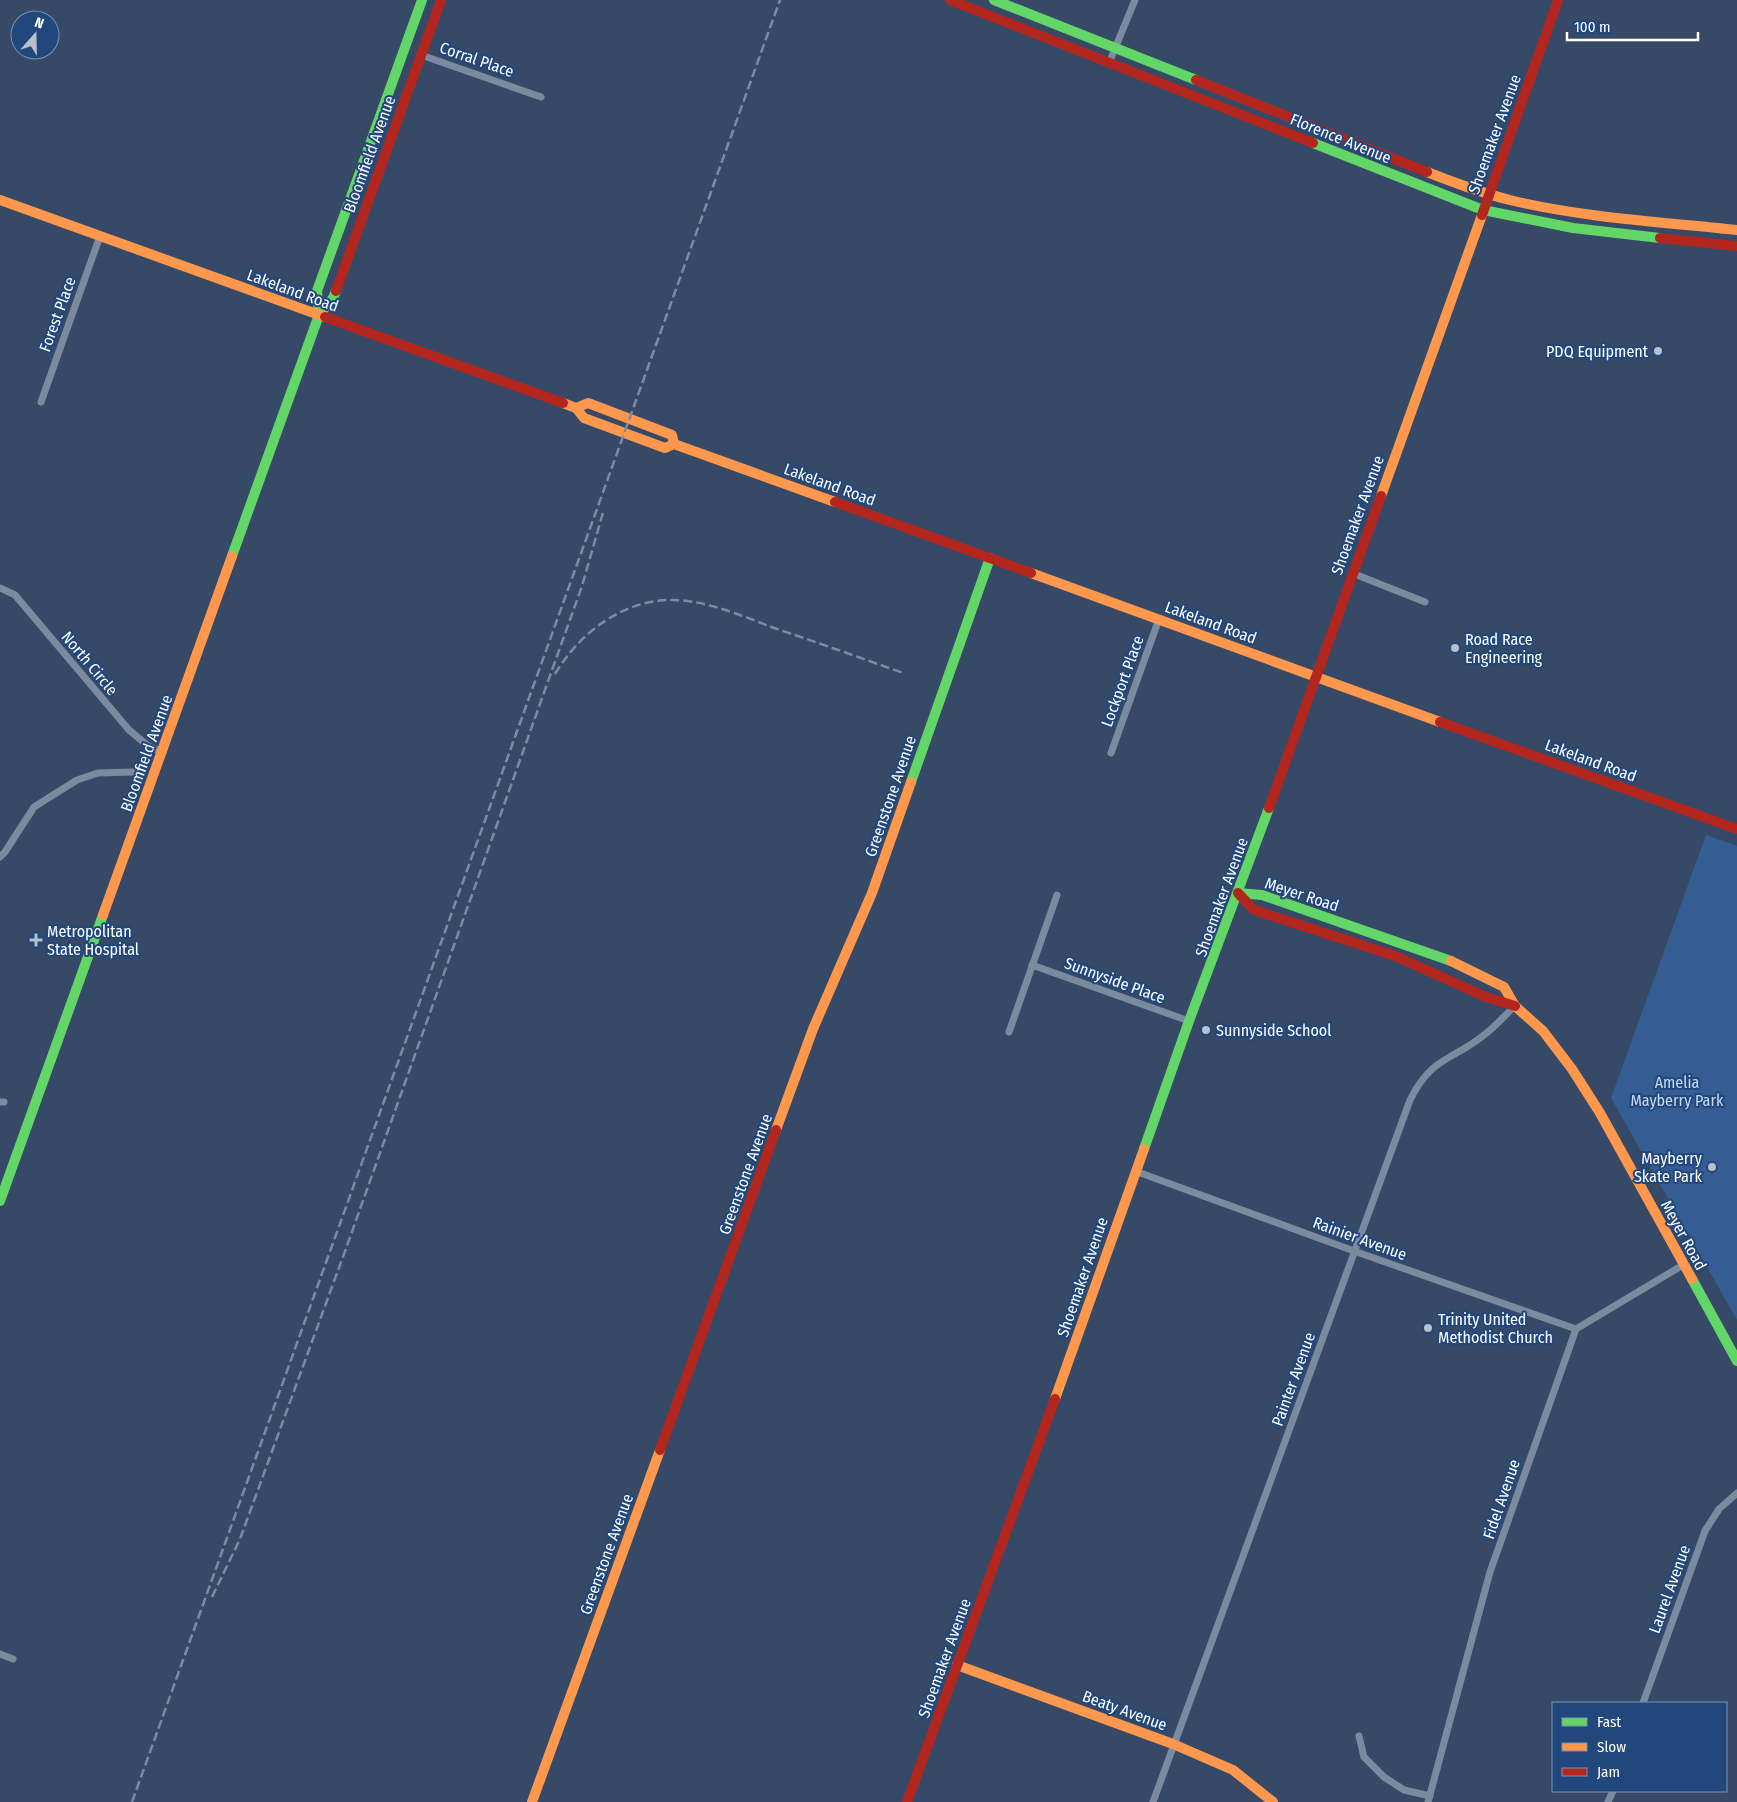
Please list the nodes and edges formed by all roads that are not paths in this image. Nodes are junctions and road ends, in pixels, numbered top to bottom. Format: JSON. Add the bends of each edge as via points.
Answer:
{"nodes":[{"id":1,"x":422,"y":0,"type":"edge"},
{"id":2,"x":441,"y":0,"type":"edge"},
{"id":3,"x":950,"y":0,"type":"edge"},
{"id":4,"x":994,"y":0,"type":"edge"},
{"id":5,"x":1134,"y":0,"type":"edge"},
{"id":6,"x":1558,"y":0,"type":"edge"},
{"id":7,"x":1115,"y":48,"type":"junction"},
{"id":8,"x":404,"y":49,"type":"junction"},
{"id":9,"x":421,"y":55,"type":"junction"},
{"id":10,"x":1109,"y":63,"type":"junction"},
{"id":11,"x":541,"y":97,"type":"dead end"},
{"id":12,"x":1333,"y":136,"type":"junction"},
{"id":13,"x":1328,"y":149,"type":"junction"},
{"id":14,"x":1488,"y":194,"type":"junction"},
{"id":15,"x":0,"y":200,"type":"edge"},
{"id":16,"x":1482,"y":210,"type":"junction"},
{"id":17,"x":1737,"y":230,"type":"edge"},
{"id":18,"x":100,"y":236,"type":"junction"},
{"id":19,"x":1737,"y":246,"type":"edge"},
{"id":20,"x":318,"y":314,"type":"junction"},
{"id":21,"x":41,"y":402,"type":"dead end"},
{"id":22,"x":576,"y":408,"type":"junction"},
{"id":23,"x":674,"y":444,"type":"junction"},
{"id":24,"x":990,"y":558,"type":"junction"},
{"id":25,"x":1352,"y":574,"type":"junction"},
{"id":26,"x":0,"y":588,"type":"edge"},
{"id":27,"x":1426,"y":602,"type":"dead end"},
{"id":28,"x":1158,"y":619,"type":"junction"},
{"id":29,"x":1316,"y":676,"type":"junction"},
{"id":30,"x":163,"y":753,"type":"junction"},
{"id":31,"x":1111,"y":753,"type":"dead end"},
{"id":32,"x":133,"y":772,"type":"dead end"},
{"id":33,"x":1737,"y":829,"type":"edge"},
{"id":34,"x":0,"y":857,"type":"edge"},
{"id":35,"x":1238,"y":893,"type":"junction"},
{"id":36,"x":1057,"y":895,"type":"dead end"},
{"id":37,"x":1408,"y":945,"type":"junction"},
{"id":38,"x":1401,"y":960,"type":"junction"},
{"id":39,"x":1032,"y":965,"type":"junction"},
{"id":40,"x":1515,"y":1006,"type":"junction"},
{"id":41,"x":1189,"y":1021,"type":"junction"},
{"id":42,"x":1009,"y":1032,"type":"dead end"},
{"id":43,"x":1135,"y":1171,"type":"junction"},
{"id":44,"x":0,"y":1202,"type":"edge"},
{"id":45,"x":1354,"y":1251,"type":"junction"},
{"id":46,"x":1684,"y":1264,"type":"junction"},
{"id":47,"x":1576,"y":1329,"type":"junction"},
{"id":48,"x":1737,"y":1361,"type":"edge"},
{"id":49,"x":1737,"y":1493,"type":"edge"},
{"id":50,"x":0,"y":1654,"type":"edge"},
{"id":51,"x":13,"y":1659,"type":"dead end"},
{"id":52,"x":957,"y":1665,"type":"junction"},
{"id":53,"x":1643,"y":1702,"type":"edge"},
{"id":54,"x":1359,"y":1736,"type":"dead end"},
{"id":55,"x":1174,"y":1744,"type":"junction"},
{"id":56,"x":1429,"y":1799,"type":"edge"},
{"id":57,"x":532,"y":1802,"type":"edge"},
{"id":58,"x":907,"y":1802,"type":"edge"},
{"id":59,"x":1153,"y":1802,"type":"edge"},
{"id":60,"x":1273,"y":1802,"type":"edge"}],
"edges":[{"from":1,"to":8,"type":"main road","name":"Bloomfield Avenue"},
{"from":2,"to":9,"type":"main road","name":"Bloomfield Avenue"},
{"from":3,"to":10,"type":"main road","name":"Florence Avenue"},
{"from":4,"to":7,"type":"main road","name":"Florence Avenue"},
{"from":5,"to":7,"type":"street"},
{"from":6,"to":14,"type":"main road","name":"Shoemaker Avenue"},
{"from":7,"to":10,"type":"street"},
{"from":7,"to":12,"type":"main road","name":"Florence Avenue"},
{"from":8,"to":9,"type":"main road","name":"Corral Place"},
{"from":8,"to":20,"type":"main road","name":"Bloomfield Avenue","via":[[317,291]]},
{"from":9,"to":11,"type":"street","name":"Corral Place"},
{"from":9,"to":20,"type":"main road","name":"Bloomfield Avenue","via":[[333,298]]},
{"from":10,"to":13,"type":"main road","name":"Florence Avenue"},
{"from":12,"to":13,"type":"main road"},
{"from":12,"to":14,"type":"main road","name":"Florence Avenue"},
{"from":13,"to":16,"type":"main road","name":"Florence Avenue"},
{"from":14,"to":16,"type":"main road","name":"Shoemaker Avenue"},
{"from":14,"to":17,"type":"main road","name":"Florence Avenue","via":[[1576,213]]},
{"from":15,"to":18,"type":"main road","name":"Lakeland Road"},
{"from":16,"to":19,"type":"main road","name":"Florence Avenue","via":[[1574,228]]},
{"from":16,"to":25,"type":"main road","name":"Shoemaker Avenue"},
{"from":18,"to":20,"type":"main road","name":"Lakeland Road"},
{"from":18,"to":21,"type":"street","name":"Forest Place"},
{"from":20,"to":22,"type":"main road","name":"Lakeland Road"},
{"from":20,"to":30,"type":"main road","name":"Bloomfield Avenue"},
{"from":22,"to":23,"type":"main road","name":"Lakeland Road","via":[[584,418],[666,448]]},
{"from":22,"to":23,"type":"main road","name":"Lakeland Road","via":[[588,403],[672,435]]},
{"from":23,"to":24,"type":"main road","name":"Lakeland Road"},
{"from":24,"to":28,"type":"main road","name":"Lakeland Road"},
{"from":24,"to":57,"type":"main road","name":"Greenstone Avenue","via":[[872,893],[813,1030]]},
{"from":25,"to":27,"type":"street"},
{"from":25,"to":29,"type":"main road","name":"Shoemaker Avenue"},
{"from":26,"to":30,"type":"street","name":"North Circle","via":[[15,595],[129,730]]},
{"from":28,"to":29,"type":"main road","name":"Lakeland Road"},
{"from":28,"to":31,"type":"street","name":"Lockport Place"},
{"from":29,"to":33,"type":"main road","name":"Lakeland Road"},
{"from":29,"to":35,"type":"main road","name":"Shoemaker Avenue"},
{"from":30,"to":44,"type":"main road","name":"Bloomfield Avenue"},
{"from":32,"to":34,"type":"street","via":[[98,774],[77,780],[34,807]]},
{"from":35,"to":37,"type":"main road","name":"Meyer Road","via":[[1262,895]]},
{"from":35,"to":38,"type":"main road","name":"Meyer Road","via":[[1254,910]]},
{"from":35,"to":41,"type":"main road","name":"Shoemaker Avenue"},
{"from":36,"to":39,"type":"street"},
{"from":37,"to":38,"type":"main road"},
{"from":37,"to":40,"type":"main road","name":"Meyer Road","via":[[1449,960],[1504,987]]},
{"from":38,"to":40,"type":"main road","name":"Meyer Road","via":[[1496,1002]]},
{"from":39,"to":41,"type":"street","name":"Sunnyside Place"},
{"from":39,"to":42,"type":"street"},
{"from":40,"to":45,"type":"street","name":"Painter Avenue","via":[[1484,1036],[1441,1060],[1416,1088]]},
{"from":40,"to":46,"type":"main road","name":"Meyer Road","via":[[1543,1031],[1576,1076]]},
{"from":41,"to":43,"type":"main road","name":"Shoemaker Avenue"},
{"from":43,"to":45,"type":"street","name":"Rainier Avenue"},
{"from":43,"to":52,"type":"main road","name":"Shoemaker Avenue"},
{"from":45,"to":47,"type":"street","name":"Rainier Avenue"},
{"from":45,"to":55,"type":"street","name":"Painter Avenue"},
{"from":46,"to":47,"type":"street"},
{"from":46,"to":48,"type":"main road","name":"Meyer Road"},
{"from":47,"to":56,"type":"street","name":"Fidel Avenue","via":[[1490,1572]]},
{"from":49,"to":53,"type":"street","name":"Laurel Avenue","via":[[1719,1509],[1705,1531]]},
{"from":50,"to":51,"type":"street"},
{"from":52,"to":55,"type":"main road","name":"Beaty Avenue"},
{"from":52,"to":58,"type":"main road","name":"Shoemaker Avenue"},
{"from":54,"to":56,"type":"street","via":[[1364,1758],[1384,1777],[1404,1790]]},
{"from":55,"to":59,"type":"street","name":"Painter Avenue"},
{"from":55,"to":60,"type":"main road","name":"Beaty Avenue","via":[[1233,1770]]}]}
